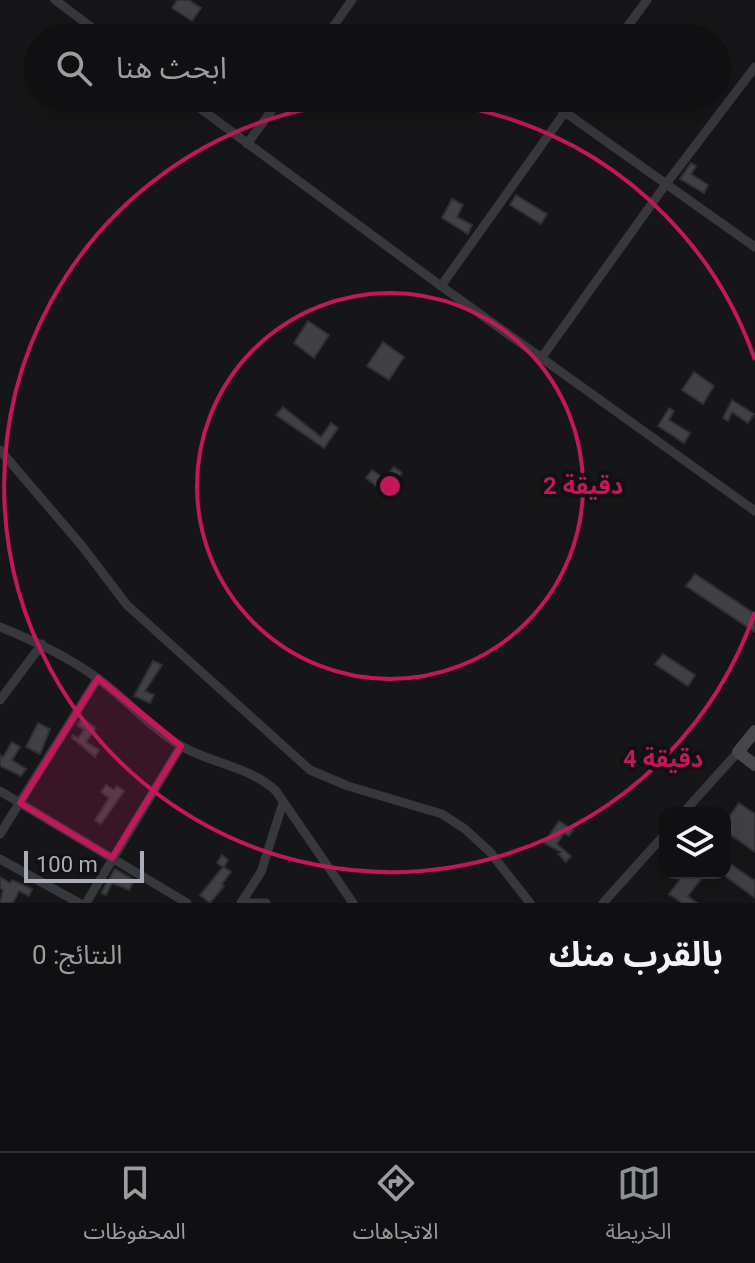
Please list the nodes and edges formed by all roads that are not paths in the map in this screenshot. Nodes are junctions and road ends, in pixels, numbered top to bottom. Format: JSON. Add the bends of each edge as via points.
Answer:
{"nodes":[{"id":1,"x":55,"y":0,"type":"edge"},
{"id":2,"x":352,"y":0,"type":"edge"},
{"id":3,"x":647,"y":0,"type":"edge"},
{"id":4,"x":87,"y":24,"type":"edge"},
{"id":5,"x":335,"y":24,"type":"edge"},
{"id":6,"x":629,"y":24,"type":"edge"},
{"id":7,"x":755,"y":67,"type":"edge"},
{"id":8,"x":751,"y":82,"type":"edge"},
{"id":9,"x":731,"y":106,"type":"edge"},
{"id":10,"x":205,"y":112,"type":"edge"},
{"id":11,"x":271,"y":112,"type":"edge"},
{"id":12,"x":564,"y":112,"type":"joint"},
{"id":13,"x":726,"y":112,"type":"edge"},
{"id":14,"x":247,"y":144,"type":"junction"},
{"id":15,"x":666,"y":184,"type":"junction"},
{"id":16,"x":755,"y":247,"type":"edge"},
{"id":17,"x":441,"y":286,"type":"junction"},
{"id":18,"x":542,"y":357,"type":"junction"},
{"id":19,"x":0,"y":450,"type":"edge"},
{"id":20,"x":755,"y":511,"type":"edge"},
{"id":21,"x":0,"y":627,"type":"edge"},
{"id":22,"x":42,"y":644,"type":"junction"},
{"id":23,"x":98,"y":678,"type":"junction"},
{"id":24,"x":0,"y":700,"type":"edge"},
{"id":25,"x":755,"y":731,"type":"edge"},
{"id":26,"x":181,"y":746,"type":"junction"},
{"id":27,"x":738,"y":752,"type":"junction"},
{"id":28,"x":755,"y":765,"type":"edge"},
{"id":29,"x":0,"y":791,"type":"edge"},
{"id":30,"x":20,"y":803,"type":"junction"},
{"id":31,"x":283,"y":803,"type":"junction"},
{"id":32,"x":688,"y":807,"type":"edge"},
{"id":33,"x":0,"y":834,"type":"edge"},
{"id":34,"x":659,"y":841,"type":"edge"},
{"id":35,"x":112,"y":858,"type":"junction"},
{"id":36,"x":0,"y":859,"type":"edge"},
{"id":37,"x":79,"y":903,"type":"edge"},
{"id":38,"x":86,"y":903,"type":"edge"},
{"id":39,"x":187,"y":903,"type":"edge"},
{"id":40,"x":241,"y":903,"type":"edge"},
{"id":41,"x":250,"y":903,"type":"edge"},
{"id":42,"x":266,"y":903,"type":"edge"},
{"id":43,"x":353,"y":903,"type":"edge"},
{"id":44,"x":530,"y":903,"type":"edge"},
{"id":45,"x":603,"y":903,"type":"edge"}],
"edges":[{"from":1,"to":4,"type":"street"},
{"from":2,"to":5,"type":"street"},
{"from":3,"to":6,"type":"street"},
{"from":7,"to":8,"type":"street"},
{"from":8,"to":9,"type":"street"},
{"from":10,"to":14,"type":"street"},
{"from":11,"to":14,"type":"street"},
{"from":12,"to":15,"type":"street"},
{"from":12,"to":17,"type":"street"},
{"from":13,"to":15,"type":"street"},
{"from":14,"to":17,"type":"street"},
{"from":15,"to":16,"type":"street"},
{"from":15,"to":18,"type":"street"},
{"from":17,"to":18,"type":"street"},
{"from":18,"to":20,"type":"street"},
{"from":19,"to":44,"type":"street","via":[[127,605],[310,770],[442,814],[490,852]]},
{"from":21,"to":22,"type":"street"},
{"from":22,"to":23,"type":"street"},
{"from":22,"to":24,"type":"street"},
{"from":23,"to":26,"type":"street"},
{"from":23,"to":30,"type":"street"},
{"from":25,"to":27,"type":"street"},
{"from":26,"to":31,"type":"street","via":[[258,777]]},
{"from":26,"to":35,"type":"street"},
{"from":27,"to":28,"type":"street"},
{"from":27,"to":32,"type":"street"},
{"from":29,"to":30,"type":"street"},
{"from":30,"to":33,"type":"street"},
{"from":30,"to":35,"type":"street"},
{"from":31,"to":40,"type":"street","via":[[261,872]]},
{"from":31,"to":43,"type":"street"},
{"from":34,"to":45,"type":"street"},
{"from":35,"to":38,"type":"street"},
{"from":35,"to":39,"type":"street"},
{"from":36,"to":37,"type":"street"},
{"from":41,"to":42,"type":"street"}]}
